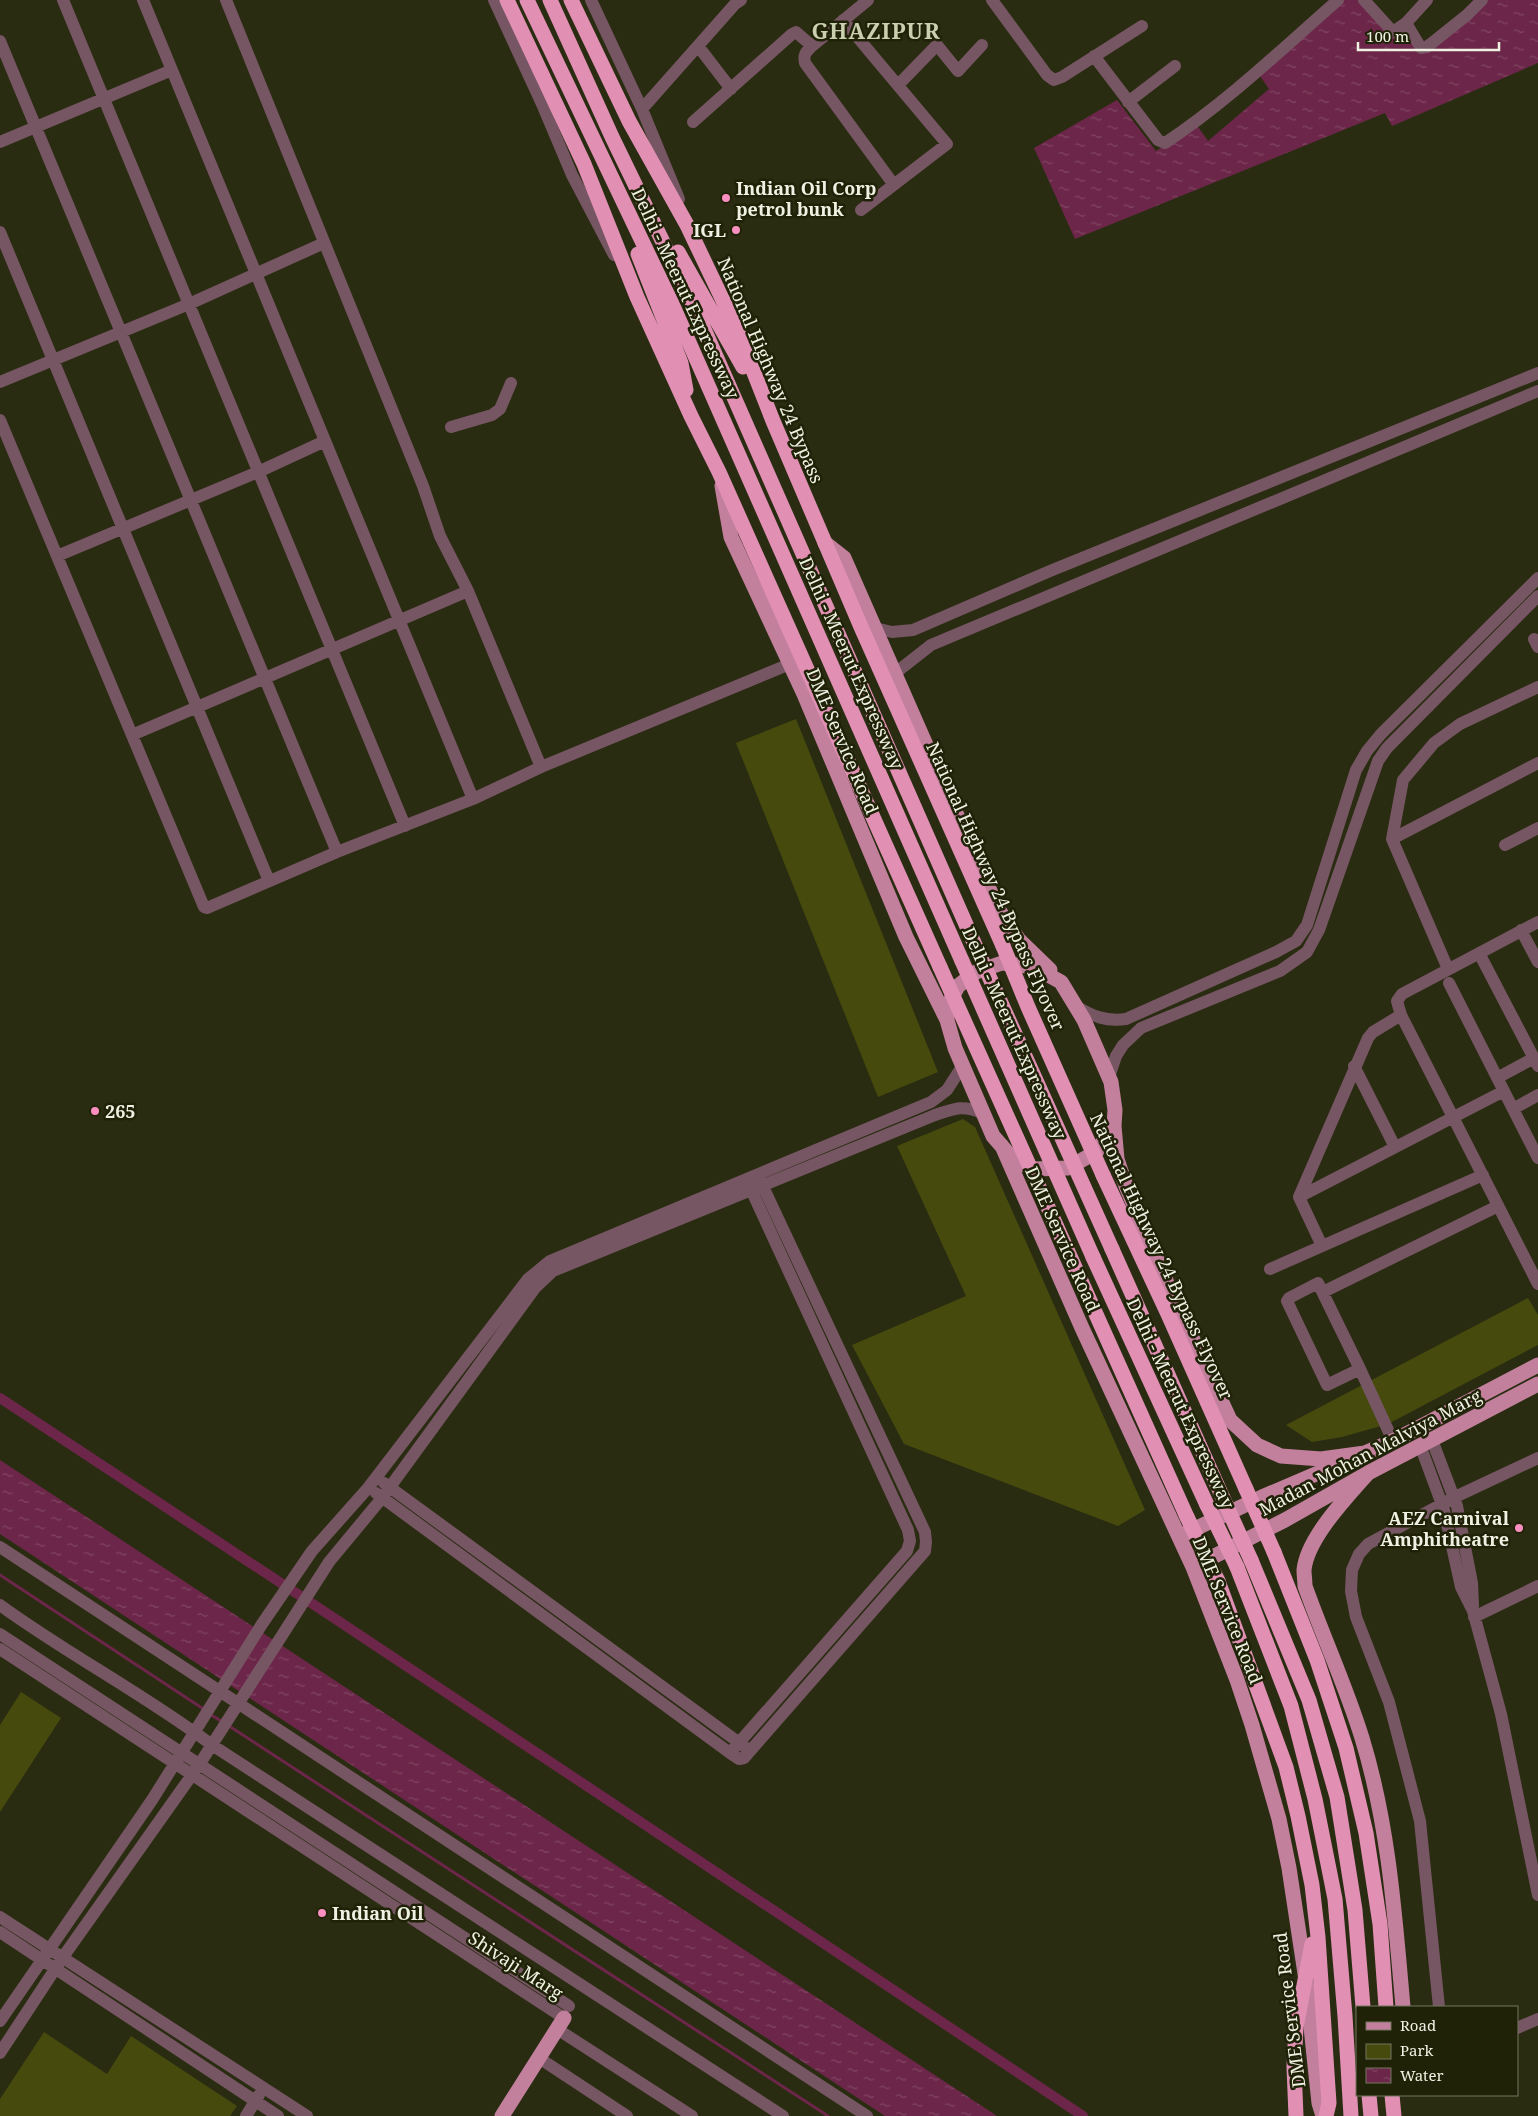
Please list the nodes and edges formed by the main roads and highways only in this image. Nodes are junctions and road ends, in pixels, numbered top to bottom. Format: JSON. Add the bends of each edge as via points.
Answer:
{"nodes":[{"id":1,"x":507,"y":0,"type":"edge"},
{"id":2,"x":527,"y":0,"type":"edge"},
{"id":3,"x":550,"y":0,"type":"edge"},
{"id":4,"x":571,"y":0,"type":"edge"},
{"id":5,"x":612,"y":137,"type":"junction"},
{"id":6,"x":597,"y":148,"type":"junction"},
{"id":7,"x":691,"y":416,"type":"junction"},
{"id":8,"x":773,"y":421,"type":"junction"},
{"id":9,"x":719,"y":472,"type":"junction"},
{"id":10,"x":825,"y":543,"type":"joint"},
{"id":11,"x":868,"y":628,"type":"junction"},
{"id":12,"x":1061,"y":982,"type":"junction"},
{"id":13,"x":947,"y":1020,"type":"junction"},
{"id":14,"x":1114,"y":1126,"type":"junction"},
{"id":15,"x":1002,"y":1146,"type":"junction"},
{"id":16,"x":1538,"y":1365,"type":"edge"},
{"id":17,"x":1538,"y":1384,"type":"edge"},
{"id":18,"x":1365,"y":1453,"type":"junction"},
{"id":19,"x":1368,"y":1473,"type":"junction"},
{"id":20,"x":1178,"y":1536,"type":"junction"},
{"id":21,"x":1193,"y":1567,"type":"junction"},
{"id":22,"x":1315,"y":1907,"type":"junction"},
{"id":23,"x":1306,"y":1980,"type":"junction"},
{"id":24,"x":1363,"y":2006,"type":"edge"},
{"id":25,"x":1386,"y":2006,"type":"edge"},
{"id":26,"x":1403,"y":2006,"type":"edge"},
{"id":27,"x":563,"y":2018,"type":"road end"},
{"id":28,"x":1370,"y":2096,"type":"edge"},
{"id":29,"x":1392,"y":2096,"type":"edge"},
{"id":30,"x":502,"y":2116,"type":"edge"},
{"id":31,"x":1296,"y":2116,"type":"edge"},
{"id":32,"x":1325,"y":2116,"type":"edge"},
{"id":33,"x":1351,"y":2116,"type":"edge"},
{"id":34,"x":1371,"y":2116,"type":"edge"},
{"id":35,"x":1394,"y":2116,"type":"edge"}],
"edges":[{"from":1,"to":7,"type":"highway","via":[[584,164],[637,297]]},
{"from":2,"to":6,"type":"highway","name":"Delhi - Meerut Expressway"},
{"from":3,"to":5,"type":"highway","name":"Delhi - Meerut Expressway"},
{"from":4,"to":8,"type":"highway","name":"National Highway 24 Bypass","via":[[629,121],[687,225],[738,332]]},
{"from":5,"to":8,"type":"highway"},
{"from":5,"to":24,"type":"highway","name":"Delhi - Meerut Expressway","bridge":true,"via":[[694,304],[880,732],[1251,1560],[1309,1700],[1337,1797],[1355,1910]]},
{"from":6,"to":7,"type":"highway","via":[[681,362]]},
{"from":6,"to":33,"type":"highway","name":"Delhi - Meerut Expressway","bridge":true,"via":[[673,306],[1093,1257],[1237,1567],[1291,1706],[1316,1799],[1334,1899]]},
{"from":7,"to":9,"type":"highway"},
{"from":8,"to":10,"type":"highway","name":"National Highway 24 Bypass"},
{"from":9,"to":13,"type":"main road","name":"DME Service Road","via":[[731,537],[790,664],[906,937]]},
{"from":9,"to":22,"type":"highway","bridge":true,"via":[[1218,1581],[1286,1768]]},
{"from":10,"to":11,"type":"highway","name":"National Highway 24 Bypass Flyover"},
{"from":11,"to":12,"type":"main road","via":[[894,674],[998,909],[1019,940]]},
{"from":11,"to":25,"type":"highway","name":"National Highway 24 Bypass Flyover","bridge":true,"via":[[1028,1007],[1216,1419],[1317,1660],[1346,1748],[1366,1833],[1380,1924]]},
{"from":12,"to":13,"type":"main road","via":[[1034,967],[1002,963],[976,972],[958,986],[948,1005]]},
{"from":12,"to":14,"type":"main road","via":[[1084,1020],[1109,1076],[1115,1110]]},
{"from":13,"to":15,"type":"main road","name":"DME Service Road","via":[[962,1065],[993,1136]]},
{"from":14,"to":15,"type":"main road","via":[[1096,1152],[1068,1168],[1033,1169],[1013,1159]]},
{"from":14,"to":18,"type":"main road","via":[[1117,1159],[1126,1186],[1230,1420],[1256,1444],[1281,1456],[1321,1459]]},
{"from":15,"to":20,"type":"main road","name":"DME Service Road"},
{"from":16,"to":18,"type":"main road","name":"Madan Mohan Malviya Marg"},
{"from":17,"to":19,"type":"main road","name":"Madan Mohan Malviya Marg"},
{"from":18,"to":20,"type":"main road","name":"Madan Mohan Malviya Marg"},
{"from":19,"to":21,"type":"main road","name":"Madan Mohan Malviya Marg"},
{"from":19,"to":26,"type":"main road","via":[[1328,1519],[1304,1569],[1305,1586],[1362,1739],[1374,1784],[1391,1870]]},
{"from":20,"to":21,"type":"main road","name":"DME Service Road"},
{"from":21,"to":23,"type":"main road","name":"DME Service Road","via":[[1237,1680],[1269,1782],[1289,1868]]},
{"from":22,"to":23,"type":"highway"},
{"from":22,"to":32,"type":"highway","via":[[1329,2103]]},
{"from":23,"to":31,"type":"highway","via":[[1296,2027]]},
{"from":23,"to":32,"type":"main road","name":"DME Service Road","via":[[1319,2104]]},
{"from":27,"to":30,"type":"main road","name":"Shivaji Marg"},
{"from":28,"to":34,"type":"highway"},
{"from":29,"to":35,"type":"highway"}]}
